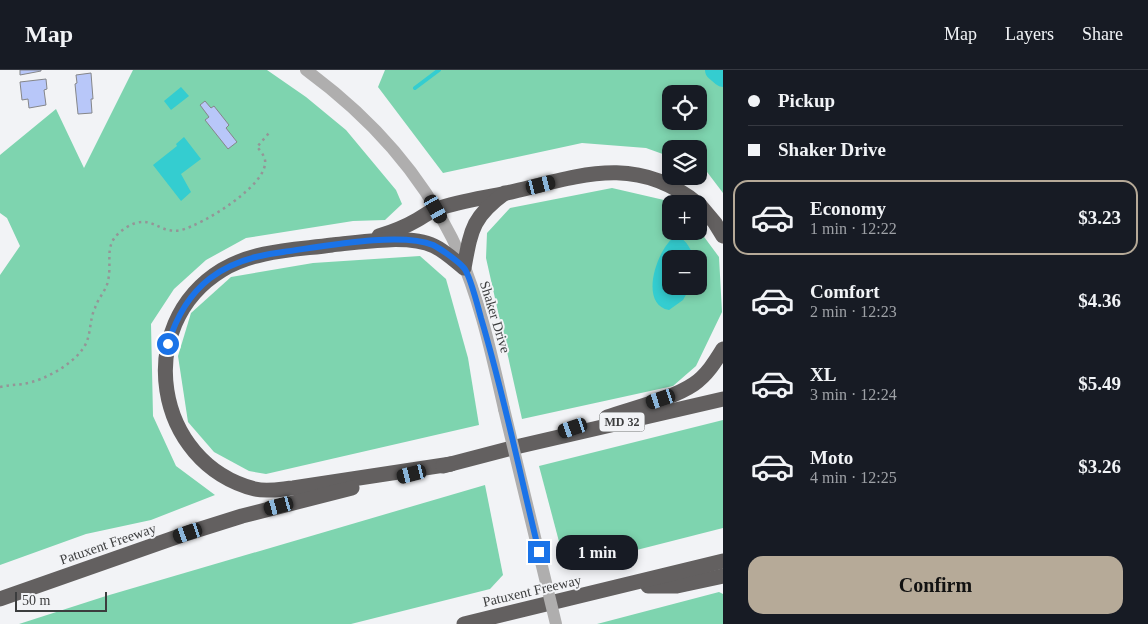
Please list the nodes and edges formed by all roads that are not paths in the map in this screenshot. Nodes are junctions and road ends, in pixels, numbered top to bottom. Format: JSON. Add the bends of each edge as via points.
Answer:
{"nodes":[{"id":1,"x":306,"y":70,"type":"edge"},
{"id":2,"x":505,"y":194,"type":"junction"},
{"id":3,"x":687,"y":195,"type":"edge"},
{"id":4,"x":436,"y":209,"type":"junction"},
{"id":5,"x":707,"y":214,"type":"edge"},
{"id":6,"x":723,"y":236,"type":"edge"},
{"id":7,"x":361,"y":242,"type":"junction"},
{"id":8,"x":464,"y":268,"type":"junction"},
{"id":9,"x":723,"y":349,"type":"edge"},
{"id":10,"x":723,"y":399,"type":"edge"},
{"id":11,"x":520,"y":446,"type":"junction"},
{"id":12,"x":451,"y":464,"type":"junction"},
{"id":13,"x":723,"y":561,"type":"edge"},
{"id":14,"x":723,"y":576,"type":"edge"},
{"id":15,"x":619,"y":587,"type":"junction"},
{"id":16,"x":0,"y":599,"type":"edge"},
{"id":17,"x":513,"y":612,"type":"junction"},
{"id":18,"x":464,"y":624,"type":"edge"},
{"id":19,"x":482,"y":624,"type":"edge"},
{"id":20,"x":556,"y":624,"type":"edge"}],
"edges":[{"from":1,"to":4,"type":"street","name":"Shaker Drive","via":[[330,88],[382,138]]},
{"from":2,"to":3,"type":"highway","via":[[578,176],[611,172],[641,174]]},
{"from":2,"to":4,"type":"highway"},
{"from":2,"to":8,"type":"highway","via":[[490,204],[476,220]]},
{"from":4,"to":7,"type":"highway","via":[[394,232]]},
{"from":4,"to":8,"type":"street","name":"Shaker Drive"},
{"from":5,"to":6,"type":"highway"},
{"from":7,"to":8,"type":"highway","via":[[421,242],[434,246]]},
{"from":7,"to":12,"type":"highway","via":[[243,260],[222,270],[194,293],[173,326],[166,359],[166,389],[178,426],[203,460],[240,484],[257,489],[293,488]]},
{"from":8,"to":20,"type":"street","name":"Shaker Drive","bridge":true,"via":[[492,356]]},
{"from":9,"to":11,"type":"highway","via":[[715,363],[693,385]]},
{"from":10,"to":11,"type":"highway","name":"Patuxent Freeway","number":"MD 32"},
{"from":11,"to":12,"type":"highway","name":"Patuxent Freeway","number":"MD 32"},
{"from":12,"to":16,"type":"highway","name":"Patuxent Freeway","number":"MD 32","via":[[242,516]]},
{"from":13,"to":15,"type":"highway","name":"Patuxent Freeway"},
{"from":14,"to":15,"type":"highway","via":[[677,586]]},
{"from":15,"to":17,"type":"highway","name":"Patuxent Freeway"},
{"from":17,"to":18,"type":"highway","name":"Patuxent Freeway"},
{"from":17,"to":19,"type":"highway"}]}
